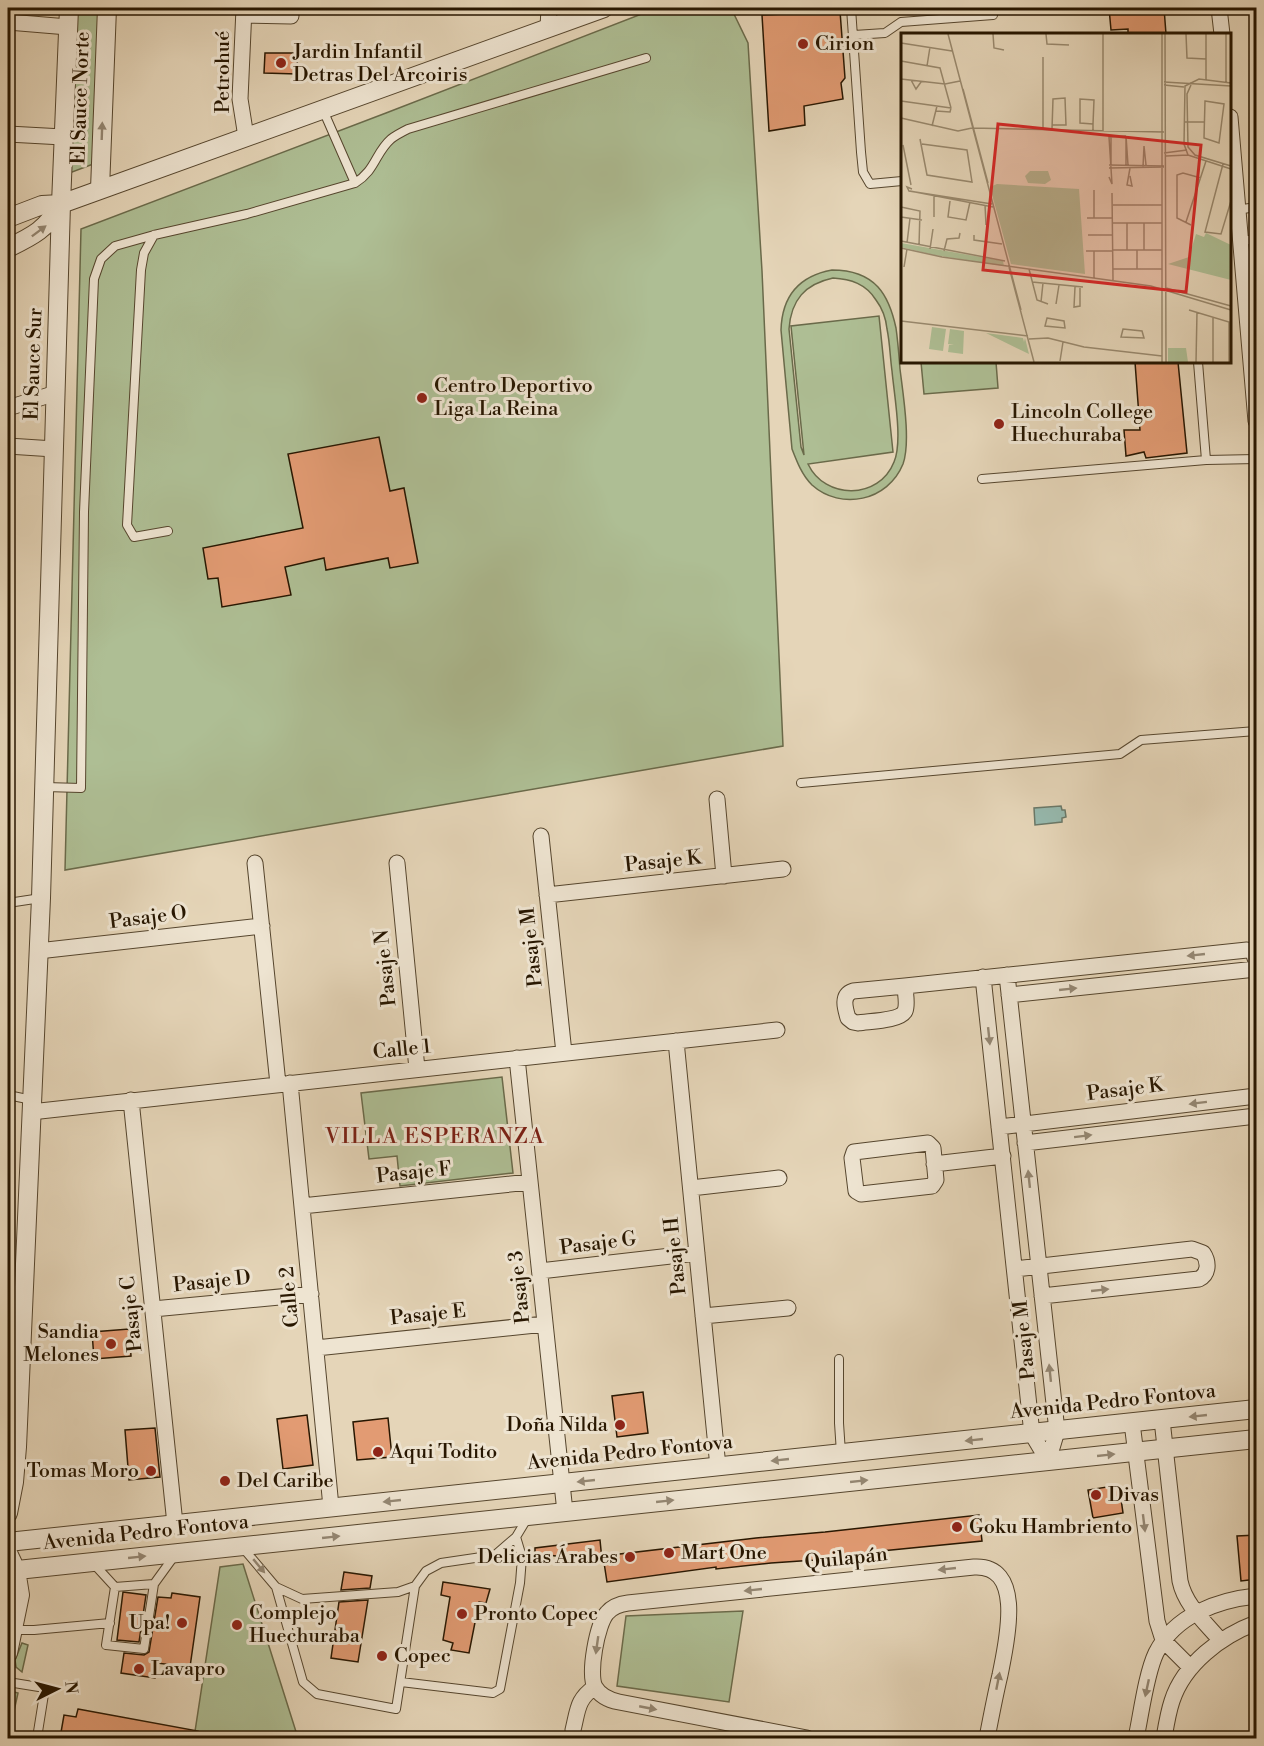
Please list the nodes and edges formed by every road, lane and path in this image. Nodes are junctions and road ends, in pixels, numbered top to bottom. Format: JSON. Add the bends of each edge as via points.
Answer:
{"nodes":[{"id":1,"x":69,"y":8,"type":"edge"},
{"id":2,"x":107,"y":8,"type":"edge"},
{"id":3,"x":549,"y":8,"type":"edge"},
{"id":4,"x":604,"y":8,"type":"edge"},
{"id":5,"x":851,"y":8,"type":"edge"},
{"id":6,"x":1220,"y":8,"type":"edge"},
{"id":7,"x":244,"y":11,"type":"edge"},
{"id":8,"x":571,"y":14,"type":"edge"},
{"id":9,"x":993,"y":15,"type":"dead end"},
{"id":10,"x":291,"y":16,"type":"dead end"},
{"id":11,"x":8,"y":22,"type":"edge"},
{"id":12,"x":68,"y":27,"type":"junction"},
{"id":13,"x":548,"y":28,"type":"junction"},
{"id":14,"x":1222,"y":33,"type":"edge"},
{"id":15,"x":854,"y":35,"type":"junction"},
{"id":16,"x":646,"y":58,"type":"dead end"},
{"id":17,"x":323,"y":109,"type":"junction"},
{"id":18,"x":8,"y":134,"type":"edge"},
{"id":19,"x":63,"y":137,"type":"junction"},
{"id":20,"x":246,"y":137,"type":"junction"},
{"id":21,"x":1231,"y":140,"type":"edge"},
{"id":22,"x":901,"y":181,"type":"edge"},
{"id":23,"x":355,"y":183,"type":"junction"},
{"id":24,"x":100,"y":189,"type":"junction"},
{"id":25,"x":61,"y":204,"type":"junction"},
{"id":26,"x":1257,"y":207,"type":"edge"},
{"id":27,"x":1234,"y":210,"type":"edge"},
{"id":28,"x":8,"y":218,"type":"edge"},
{"id":29,"x":154,"y":235,"type":"junction"},
{"id":30,"x":1257,"y":239,"type":"edge"},
{"id":31,"x":1241,"y":241,"type":"junction"},
{"id":32,"x":8,"y":248,"type":"edge"},
{"id":33,"x":1198,"y":363,"type":"edge"},
{"id":34,"x":1255,"y":381,"type":"edge"},
{"id":35,"x":56,"y":393,"type":"junction"},
{"id":36,"x":8,"y":408,"type":"edge"},
{"id":37,"x":1257,"y":421,"type":"edge"},
{"id":38,"x":8,"y":446,"type":"edge"},
{"id":39,"x":54,"y":449,"type":"junction"},
{"id":40,"x":1257,"y":459,"type":"edge"},
{"id":41,"x":1206,"y":460,"type":"junction"},
{"id":42,"x":982,"y":479,"type":"dead end"},
{"id":43,"x":168,"y":531,"type":"dead end"},
{"id":44,"x":1257,"y":731,"type":"edge"},
{"id":45,"x":801,"y":783,"type":"dead end"},
{"id":46,"x":44,"y":788,"type":"junction"},
{"id":47,"x":717,"y":799,"type":"dead end"},
{"id":48,"x":541,"y":836,"type":"dead end"},
{"id":49,"x":255,"y":863,"type":"dead end"},
{"id":50,"x":397,"y":863,"type":"dead end"},
{"id":51,"x":783,"y":869,"type":"dead end"},
{"id":52,"x":724,"y":876,"type":"junction"},
{"id":53,"x":547,"y":895,"type":"junction"},
{"id":54,"x":40,"y":898,"type":"junction"},
{"id":55,"x":8,"y":903,"type":"edge"},
{"id":56,"x":262,"y":926,"type":"junction"},
{"id":57,"x":38,"y":951,"type":"junction"},
{"id":58,"x":1255,"y":957,"type":"edge"},
{"id":59,"x":1257,"y":969,"type":"edge"},
{"id":60,"x":1007,"y":975,"type":"junction"},
{"id":61,"x":983,"y":977,"type":"junction"},
{"id":62,"x":905,"y":986,"type":"dead end"},
{"id":63,"x":1009,"y":996,"type":"junction"},
{"id":64,"x":777,"y":1030,"type":"dead end"},
{"id":65,"x":676,"y":1041,"type":"junction"},
{"id":66,"x":564,"y":1053,"type":"junction"},
{"id":67,"x":517,"y":1058,"type":"junction"},
{"id":68,"x":417,"y":1069,"type":"junction"},
{"id":69,"x":284,"y":1083,"type":"junction"},
{"id":70,"x":8,"y":1095,"type":"edge"},
{"id":71,"x":1257,"y":1096,"type":"edge"},
{"id":72,"x":131,"y":1100,"type":"junction"},
{"id":73,"x":31,"y":1106,"type":"junction"},
{"id":74,"x":1257,"y":1116,"type":"edge"},
{"id":75,"x":1023,"y":1124,"type":"junction"},
{"id":76,"x":999,"y":1127,"type":"junction"},
{"id":77,"x":1025,"y":1143,"type":"junction"},
{"id":78,"x":1003,"y":1156,"type":"junction"},
{"id":79,"x":934,"y":1164,"type":"junction"},
{"id":80,"x":779,"y":1178,"type":"dead end"},
{"id":81,"x":530,"y":1182,"type":"junction"},
{"id":82,"x":691,"y":1188,"type":"junction"},
{"id":83,"x":302,"y":1206,"type":"junction"},
{"id":84,"x":697,"y":1253,"type":"junction"},
{"id":85,"x":1038,"y":1266,"type":"junction"},
{"id":86,"x":1015,"y":1269,"type":"junction"},
{"id":87,"x":540,"y":1271,"type":"junction"},
{"id":88,"x":311,"y":1294,"type":"junction"},
{"id":89,"x":1042,"y":1296,"type":"junction"},
{"id":90,"x":788,"y":1308,"type":"dead end"},
{"id":91,"x":153,"y":1309,"type":"junction"},
{"id":92,"x":704,"y":1316,"type":"junction"},
{"id":93,"x":545,"y":1324,"type":"junction"},
{"id":94,"x":316,"y":1348,"type":"junction"},
{"id":95,"x":839,"y":1359,"type":"dead end"},
{"id":96,"x":1257,"y":1409,"type":"edge"},
{"id":97,"x":1162,"y":1420,"type":"junction"},
{"id":98,"x":1132,"y":1423,"type":"junction"},
{"id":99,"x":1057,"y":1431,"type":"junction"},
{"id":100,"x":1032,"y":1434,"type":"junction"},
{"id":101,"x":1257,"y":1439,"type":"edge"},
{"id":102,"x":1165,"y":1449,"type":"junction"},
{"id":103,"x":1135,"y":1452,"type":"junction"},
{"id":104,"x":842,"y":1454,"type":"junction"},
{"id":105,"x":1048,"y":1461,"type":"junction"},
{"id":106,"x":718,"y":1467,"type":"junction"},
{"id":107,"x":562,"y":1483,"type":"junction"},
{"id":108,"x":331,"y":1507,"type":"junction"},
{"id":109,"x":565,"y":1512,"type":"junction"},
{"id":110,"x":8,"y":1513,"type":"edge"},
{"id":111,"x":529,"y":1516,"type":"junction"},
{"id":112,"x":175,"y":1524,"type":"junction"},
{"id":113,"x":516,"y":1537,"type":"junction"},
{"id":114,"x":8,"y":1542,"type":"edge"},
{"id":115,"x":241,"y":1546,"type":"junction"},
{"id":116,"x":8,"y":1552,"type":"edge"},
{"id":117,"x":177,"y":1553,"type":"junction"},
{"id":118,"x":92,"y":1562,"type":"junction"},
{"id":119,"x":12,"y":1570,"type":"edge"},
{"id":120,"x":154,"y":1584,"type":"junction"},
{"id":121,"x":415,"y":1586,"type":"junction"},
{"id":122,"x":115,"y":1587,"type":"junction"},
{"id":123,"x":276,"y":1587,"type":"junction"},
{"id":124,"x":1257,"y":1596,"type":"edge"},
{"id":125,"x":1196,"y":1613,"type":"junction"},
{"id":126,"x":110,"y":1623,"type":"junction"},
{"id":127,"x":1257,"y":1623,"type":"edge"},
{"id":128,"x":12,"y":1630,"type":"junction"},
{"id":129,"x":1163,"y":1640,"type":"junction"},
{"id":130,"x":1221,"y":1641,"type":"junction"},
{"id":131,"x":8,"y":1653,"type":"edge"},
{"id":132,"x":1191,"y":1668,"type":"junction"},
{"id":133,"x":8,"y":1682,"type":"edge"},
{"id":134,"x":400,"y":1682,"type":"junction"},
{"id":135,"x":595,"y":1687,"type":"junction"},
{"id":136,"x":573,"y":1730,"type":"dead end"},
{"id":137,"x":37,"y":1738,"type":"edge"},
{"id":138,"x":807,"y":1738,"type":"edge"},
{"id":139,"x":987,"y":1738,"type":"edge"},
{"id":140,"x":1136,"y":1738,"type":"edge"},
{"id":141,"x":1164,"y":1738,"type":"edge"}],
"edges":[{"from":1,"to":12,"type":"street","name":"El Sauce Sur"},
{"from":24,"to":2,"type":"street","name":"El Sauce Norte","one_way":true},
{"from":3,"to":13,"type":"street"},
{"from":4,"to":8,"type":"street"},
{"from":5,"to":15,"type":"lane"},
{"from":6,"to":14,"type":"street"},
{"from":7,"to":10,"type":"street"},
{"from":7,"to":20,"type":"street","name":"Petrohué","via":[[240,99]]},
{"from":8,"to":13,"type":"street"},
{"from":9,"to":15,"type":"lane","via":[[901,22],[885,33]]},
{"from":11,"to":12,"type":"street"},
{"from":12,"to":19,"type":"street","name":"El Sauce Sur"},
{"from":13,"to":17,"type":"street"},
{"from":15,"to":22,"type":"lane","via":[[863,172],[870,183]]},
{"from":16,"to":23,"type":"lane","via":[[408,129],[391,139],[366,176]]},
{"from":17,"to":20,"type":"street"},
{"from":17,"to":23,"type":"lane"},
{"from":18,"to":19,"type":"street"},
{"from":19,"to":25,"type":"street","name":"El Sauce Sur"},
{"from":20,"to":24,"type":"street"},
{"from":21,"to":27,"type":"street"},
{"from":23,"to":29,"type":"lane","via":[[248,214]]},
{"from":24,"to":25,"type":"street"},
{"from":25,"to":28,"type":"street","via":[[42,205]]},
{"from":32,"to":25,"type":"street","one_way":true,"via":[[40,231]]},
{"from":25,"to":35,"type":"street","name":"El Sauce Sur"},
{"from":26,"to":27,"type":"lane"},
{"from":27,"to":31,"type":"street"},
{"from":29,"to":43,"type":"lane","via":[[144,253],[141,270],[127,525],[134,537]]},
{"from":29,"to":46,"type":"lane","via":[[115,246],[101,259],[94,279],[84,512],[81,788]]},
{"from":30,"to":31,"type":"lane"},
{"from":31,"to":34,"type":"street"},
{"from":33,"to":41,"type":"lane"},
{"from":34,"to":37,"type":"street"},
{"from":35,"to":36,"type":"street"},
{"from":35,"to":39,"type":"street","name":"El Sauce Sur"},
{"from":38,"to":39,"type":"street"},
{"from":39,"to":46,"type":"street","name":"El Sauce Sur"},
{"from":40,"to":41,"type":"lane"},
{"from":41,"to":42,"type":"lane"},
{"from":44,"to":45,"type":"lane","via":[[1141,740],[1120,754]]},
{"from":46,"to":54,"type":"street","name":"El Sauce Sur"},
{"from":47,"to":52,"type":"street"},
{"from":48,"to":53,"type":"street","name":"Pasaje M"},
{"from":49,"to":56,"type":"street"},
{"from":50,"to":68,"type":"street","name":"Pasaje N"},
{"from":51,"to":52,"type":"street","name":"Pasaje K"},
{"from":52,"to":53,"type":"street","name":"Pasaje K"},
{"from":53,"to":66,"type":"street","name":"Pasaje M"},
{"from":54,"to":55,"type":"lane"},
{"from":54,"to":57,"type":"street","name":"El Sauce Sur"},
{"from":56,"to":57,"type":"street","name":"Pasaje O"},
{"from":56,"to":69,"type":"street"},
{"from":57,"to":73,"type":"street","name":"El Sauce Sur"},
{"from":58,"to":60,"type":"street","one_way":true,"via":[[1247,950]]},
{"from":63,"to":59,"type":"street","one_way":true},
{"from":60,"to":61,"type":"street"},
{"from":60,"to":63,"type":"street","name":"Pasaje M"},
{"from":61,"to":62,"type":"street"},
{"from":61,"to":76,"type":"street","name":"Pasaje M","one_way":true},
{"from":63,"to":75,"type":"street","name":"Pasaje M"},
{"from":64,"to":65,"type":"street","name":"Calle 1"},
{"from":65,"to":66,"type":"street","name":"Calle 1"},
{"from":65,"to":82,"type":"street","name":"Pasaje H"},
{"from":66,"to":67,"type":"street","name":"Calle 1"},
{"from":67,"to":68,"type":"street","name":"Calle 1"},
{"from":67,"to":81,"type":"street","name":"Pasaje 3"},
{"from":68,"to":69,"type":"street","name":"Calle 1"},
{"from":69,"to":72,"type":"street","name":"Calle 1"},
{"from":69,"to":83,"type":"street","name":"Calle 2"},
{"from":70,"to":73,"type":"lane"},
{"from":71,"to":75,"type":"street","name":"Pasaje K","one_way":true},
{"from":72,"to":73,"type":"street","name":"Calle 1"},
{"from":72,"to":91,"type":"street","name":"Pasaje C"},
{"from":73,"to":110,"type":"street","name":"El Sauce Sur","via":[[17,1447]]},
{"from":77,"to":74,"type":"street","name":"Pasaje K","one_way":true},
{"from":75,"to":76,"type":"street","name":"Pasaje K"},
{"from":75,"to":77,"type":"street","name":"Pasaje M"},
{"from":76,"to":78,"type":"street","name":"Pasaje M"},
{"from":85,"to":77,"type":"street","name":"Pasaje M","one_way":true},
{"from":78,"to":79,"type":"street"},
{"from":78,"to":86,"type":"street","name":"Pasaje M"},
{"from":79,"to":79,"type":"street","via":[[932,1146],[928,1143],[856,1151],[852,1158],[855,1190],[861,1194],[930,1187],[936,1182]]},
{"from":80,"to":82,"type":"street"},
{"from":81,"to":83,"type":"street","name":"Pasaje F"},
{"from":81,"to":87,"type":"street","name":"Pasaje 3"},
{"from":82,"to":84,"type":"street","name":"Pasaje H"},
{"from":83,"to":88,"type":"street","name":"Calle 2"},
{"from":84,"to":87,"type":"street","name":"Pasaje G"},
{"from":84,"to":92,"type":"street","name":"Pasaje H"},
{"from":85,"to":86,"type":"street"},
{"from":85,"to":89,"type":"street","name":"Pasaje M"},
{"from":89,"to":85,"type":"street","one_way":true,"via":[[1194,1280],[1204,1276],[1207,1265],[1203,1253],[1192,1249]]},
{"from":86,"to":100,"type":"street","name":"Pasaje M"},
{"from":87,"to":93,"type":"street","name":"Pasaje 3"},
{"from":88,"to":91,"type":"street","name":"Pasaje D"},
{"from":88,"to":94,"type":"street","name":"Calle 2"},
{"from":99,"to":89,"type":"street","name":"Pasaje M","one_way":true},
{"from":90,"to":92,"type":"street"},
{"from":91,"to":112,"type":"street","name":"Pasaje C"},
{"from":92,"to":106,"type":"street","name":"Pasaje H"},
{"from":93,"to":94,"type":"street","name":"Pasaje E"},
{"from":93,"to":107,"type":"street","name":"Pasaje 3"},
{"from":94,"to":108,"type":"street","name":"Calle 2"},
{"from":95,"to":104,"type":"lane"},
{"from":96,"to":97,"type":"street","name":"Avenida Pedro Fontova","one_way":true},
{"from":97,"to":98,"type":"street","name":"Avenida Pedro Fontova"},
{"from":97,"to":102,"type":"street"},
{"from":98,"to":99,"type":"street","name":"Avenida Pedro Fontova"},
{"from":98,"to":103,"type":"street"},
{"from":99,"to":100,"type":"street","name":"Avenida Pedro Fontova"},
{"from":99,"to":105,"type":"street","name":"Pasaje M"},
{"from":100,"to":104,"type":"street","name":"Avenida Pedro Fontova","one_way":true},
{"from":100,"to":105,"type":"street","name":"Pasaje M"},
{"from":101,"to":102,"type":"street","name":"Avenida Pedro Fontova"},
{"from":102,"to":103,"type":"street","name":"Avenida Pedro Fontova"},
{"from":102,"to":125,"type":"street","via":[[1179,1581]]},
{"from":105,"to":103,"type":"street","name":"Avenida Pedro Fontova","one_way":true},
{"from":103,"to":129,"type":"street","one_way":true,"via":[[1154,1609]]},
{"from":104,"to":106,"type":"street","name":"Avenida Pedro Fontova","one_way":true},
{"from":109,"to":105,"type":"street","name":"Avenida Pedro Fontova","one_way":true},
{"from":106,"to":107,"type":"street","name":"Avenida Pedro Fontova","one_way":true},
{"from":107,"to":108,"type":"street","name":"Avenida Pedro Fontova","one_way":true},
{"from":107,"to":109,"type":"street","name":"Pasaje 3"},
{"from":108,"to":112,"type":"street","name":"Avenida Pedro Fontova"},
{"from":109,"to":111,"type":"street","name":"Avenida Pedro Fontova"},
{"from":111,"to":113,"type":"lane"},
{"from":115,"to":111,"type":"street","name":"Avenida Pedro Fontova","one_way":true},
{"from":112,"to":114,"type":"street","name":"Avenida Pedro Fontova"},
{"from":113,"to":121,"type":"lane","via":[[495,1555],[441,1563],[426,1571]]},
{"from":113,"to":134,"type":"lane","via":[[522,1557],[520,1583],[500,1689],[493,1693]]},
{"from":115,"to":117,"type":"street","name":"Avenida Pedro Fontova"},
{"from":115,"to":123,"type":"lane","one_way":true},
{"from":116,"to":119,"type":"street"},
{"from":118,"to":117,"type":"street","name":"Avenida Pedro Fontova","one_way":true},
{"from":117,"to":120,"type":"lane"},
{"from":118,"to":119,"type":"street","name":"Avenida Pedro Fontova"},
{"from":118,"to":122,"type":"lane"},
{"from":119,"to":128,"type":"street","via":[[20,1595]]},
{"from":120,"to":122,"type":"lane"},
{"from":120,"to":126,"type":"lane","via":[[144,1649],[106,1645]]},
{"from":121,"to":123,"type":"lane","via":[[398,1592],[302,1599]]},
{"from":121,"to":134,"type":"lane"},
{"from":122,"to":126,"type":"lane"},
{"from":123,"to":134,"type":"lane","via":[[303,1682],[317,1695],[396,1709]]},
{"from":124,"to":125,"type":"street","via":[[1232,1599]]},
{"from":125,"to":129,"type":"street"},
{"from":125,"to":130,"type":"street"},
{"from":126,"to":128,"type":"lane"},
{"from":127,"to":130,"type":"street"},
{"from":128,"to":131,"type":"street"},
{"from":129,"to":132,"type":"street"},
{"from":129,"to":140,"type":"street","one_way":true,"via":[[1152,1663]]},
{"from":130,"to":132,"type":"street"},
{"from":132,"to":141,"type":"street","via":[[1173,1700]]},
{"from":133,"to":137,"type":"lane","via":[[45,1688]]},
{"from":135,"to":136,"type":"street","via":[[580,1701]]},
{"from":135,"to":138,"type":"street","one_way":true,"via":[[605,1697],[619,1702]]},
{"from":139,"to":135,"type":"street","name":"Quilapán","one_way":true,"via":[[1009,1612],[1001,1578],[982,1566],[620,1604],[608,1612],[600,1626],[592,1674]]}]}
